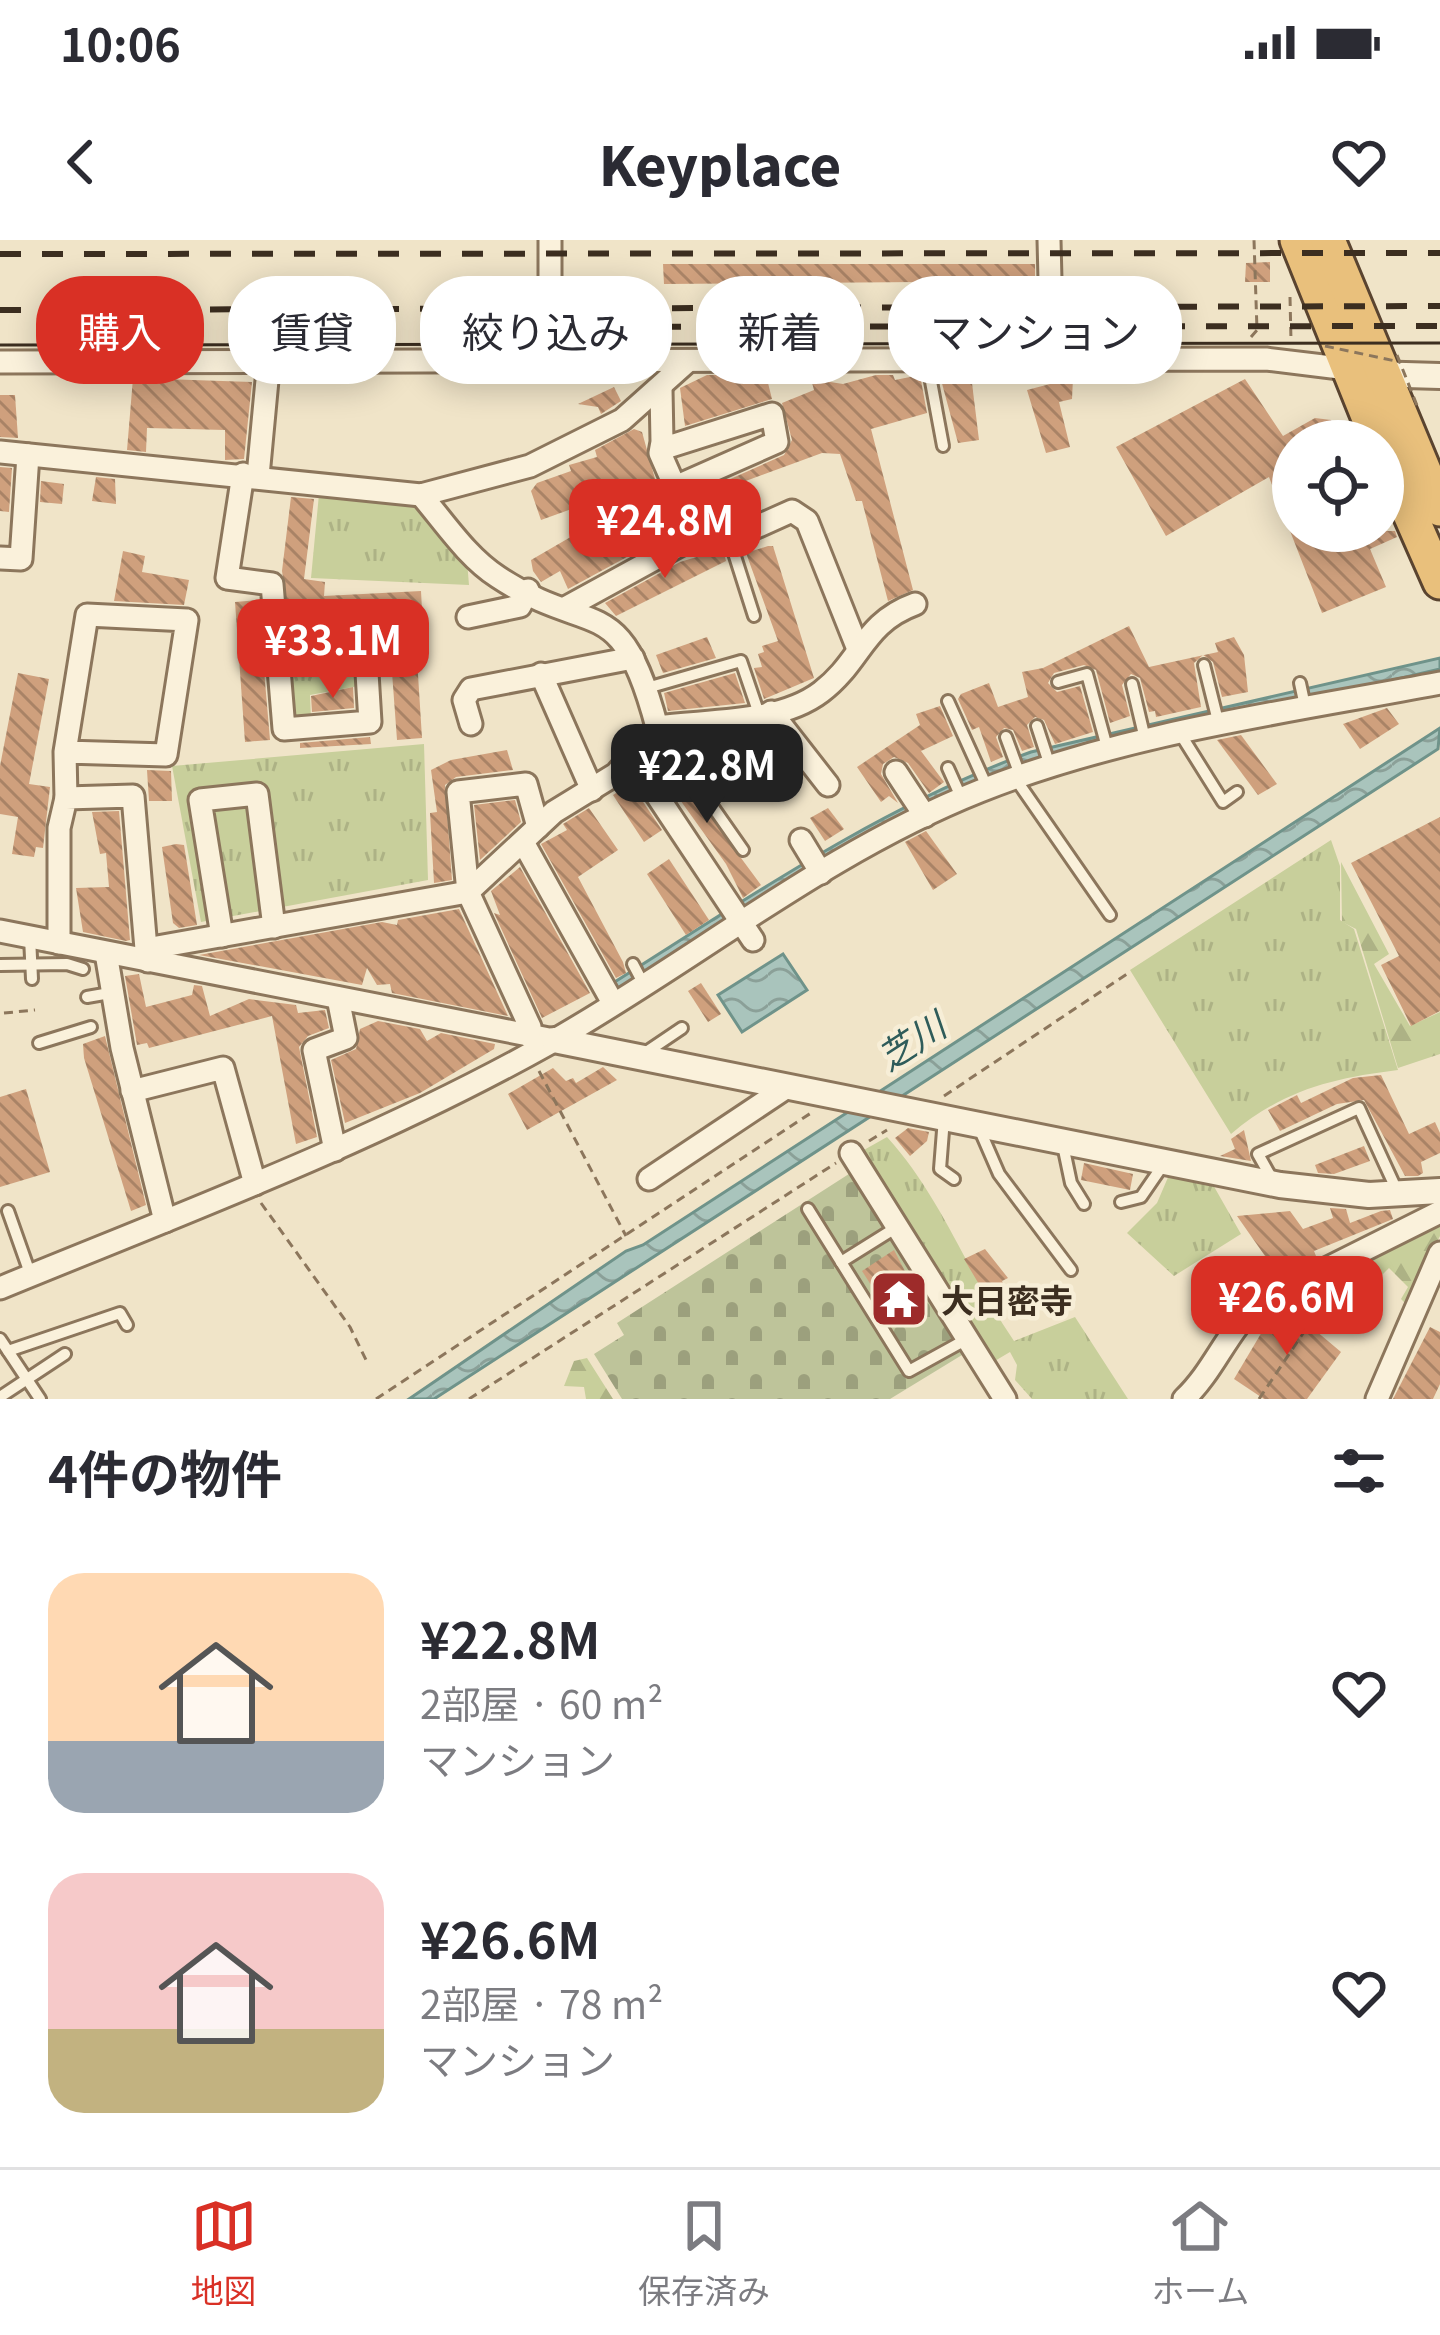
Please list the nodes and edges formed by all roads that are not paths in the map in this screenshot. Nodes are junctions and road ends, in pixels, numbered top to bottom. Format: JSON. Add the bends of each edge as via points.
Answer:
{"nodes":[{"id":1,"x":550,"y":240,"type":"edge"},
{"id":2,"x":1049,"y":240,"type":"edge"},
{"id":3,"x":1297,"y":240,"type":"edge"},
{"id":4,"x":1328,"y":240,"type":"edge"},
{"id":5,"x":550,"y":276,"type":"edge"},
{"id":6,"x":1050,"y":276,"type":"edge"},
{"id":7,"x":1336,"y":357,"type":"junction"},
{"id":8,"x":228,"y":359,"type":"edge"},
{"id":9,"x":1182,"y":359,"type":"edge"},
{"id":10,"x":888,"y":360,"type":"edge"},
{"id":11,"x":672,"y":361,"type":"edge"},
{"id":12,"x":688,"y":361,"type":"junction"},
{"id":13,"x":0,"y":362,"type":"edge"},
{"id":14,"x":1393,"y":364,"type":"junction"},
{"id":15,"x":1440,"y":376,"type":"edge"},
{"id":16,"x":265,"y":384,"type":"edge"},
{"id":17,"x":931,"y":384,"type":"edge"},
{"id":18,"x":661,"y":389,"type":"junction"},
{"id":19,"x":1368,"y":420,"type":"edge"},
{"id":20,"x":662,"y":442,"type":"junction"},
{"id":21,"x":943,"y":446,"type":"dead end"},
{"id":22,"x":0,"y":452,"type":"edge"},
{"id":23,"x":28,"y":455,"type":"junction"},
{"id":24,"x":250,"y":475,"type":"junction"},
{"id":25,"x":421,"y":495,"type":"junction"},
{"id":26,"x":1404,"y":500,"type":"edge"},
{"id":27,"x":1440,"y":509,"type":"edge"},
{"id":28,"x":726,"y":528,"type":"junction"},
{"id":29,"x":0,"y":558,"type":"edge"},
{"id":30,"x":1440,"y":582,"type":"edge"},
{"id":31,"x":528,"y":590,"type":"junction"},
{"id":32,"x":915,"y":604,"type":"dead end"},
{"id":33,"x":567,"y":607,"type":"junction"},
{"id":34,"x":754,"y":616,"type":"dead end"},
{"id":35,"x":468,"y":617,"type":"dead end"},
{"id":36,"x":277,"y":646,"type":"junction"},
{"id":37,"x":858,"y":649,"type":"junction"},
{"id":38,"x":633,"y":658,"type":"junction"},
{"id":39,"x":1204,"y":665,"type":"dead end"},
{"id":40,"x":541,"y":674,"type":"junction"},
{"id":41,"x":1058,"y":682,"type":"dead end"},
{"id":42,"x":1300,"y":683,"type":"dead end"},
{"id":43,"x":1440,"y":683,"type":"edge"},
{"id":44,"x":1132,"y":684,"type":"dead end"},
{"id":45,"x":647,"y":688,"type":"junction"},
{"id":46,"x":949,"y":701,"type":"dead end"},
{"id":47,"x":1305,"y":707,"type":"junction"},
{"id":48,"x":765,"y":713,"type":"junction"},
{"id":49,"x":1217,"y":718,"type":"junction"},
{"id":50,"x":471,"y":724,"type":"dead end"},
{"id":51,"x":1037,"y":726,"type":"dead end"},
{"id":52,"x":657,"y":727,"type":"junction"},
{"id":53,"x":1144,"y":735,"type":"junction"},
{"id":54,"x":1180,"y":735,"type":"junction"},
{"id":55,"x":1006,"y":737,"type":"dead end"},
{"id":56,"x":1106,"y":744,"type":"junction"},
{"id":57,"x":65,"y":752,"type":"junction"},
{"id":58,"x":632,"y":758,"type":"junction"},
{"id":59,"x":1048,"y":759,"type":"junction"},
{"id":60,"x":950,"y":771,"type":"dead end"},
{"id":61,"x":1017,"y":771,"type":"junction"},
{"id":62,"x":896,"y":772,"type":"dead end"},
{"id":63,"x":828,"y":784,"type":"dead end"},
{"id":64,"x":987,"y":787,"type":"junction"},
{"id":65,"x":592,"y":790,"type":"junction"},
{"id":66,"x":1237,"y":792,"type":"dead end"},
{"id":67,"x":66,"y":797,"type":"junction"},
{"id":68,"x":962,"y":798,"type":"junction"},
{"id":69,"x":925,"y":816,"type":"junction"},
{"id":70,"x":531,"y":834,"type":"junction"},
{"id":71,"x":804,"y":845,"type":"dead end"},
{"id":72,"x":742,"y":850,"type":"dead end"},
{"id":73,"x":820,"y":872,"type":"junction"},
{"id":74,"x":468,"y":892,"type":"junction"},
{"id":75,"x":1110,"y":915,"type":"dead end"},
{"id":76,"x":274,"y":927,"type":"junction"},
{"id":77,"x":747,"y":930,"type":"junction"},
{"id":78,"x":0,"y":931,"type":"edge"},
{"id":79,"x":222,"y":936,"type":"junction"},
{"id":80,"x":30,"y":938,"type":"junction"},
{"id":81,"x":65,"y":951,"type":"junction"},
{"id":82,"x":106,"y":953,"type":"junction"},
{"id":83,"x":147,"y":955,"type":"junction"},
{"id":84,"x":30,"y":964,"type":"junction"},
{"id":85,"x":0,"y":965,"type":"edge"},
{"id":86,"x":83,"y":969,"type":"dead end"},
{"id":87,"x":32,"y":979,"type":"dead end"},
{"id":88,"x":338,"y":998,"type":"junction"},
{"id":89,"x":613,"y":1003,"type":"junction"},
{"id":90,"x":91,"y":1027,"type":"dead end"},
{"id":91,"x":682,"y":1028,"type":"dead end"},
{"id":92,"x":39,"y":1043,"type":"dead end"},
{"id":93,"x":538,"y":1043,"type":"junction"},
{"id":94,"x":640,"y":1058,"type":"junction"},
{"id":95,"x":787,"y":1087,"type":"junction"},
{"id":96,"x":132,"y":1091,"type":"junction"},
{"id":97,"x":924,"y":1114,"type":"junction"},
{"id":98,"x":978,"y":1125,"type":"junction"},
{"id":99,"x":1063,"y":1142,"type":"junction"},
{"id":100,"x":334,"y":1150,"type":"junction"},
{"id":101,"x":850,"y":1154,"type":"road end"},
{"id":102,"x":1165,"y":1162,"type":"junction"},
{"id":103,"x":649,"y":1179,"type":"dead end"},
{"id":104,"x":954,"y":1180,"type":"dead end"},
{"id":105,"x":1275,"y":1184,"type":"junction"},
{"id":106,"x":252,"y":1186,"type":"junction"},
{"id":107,"x":1440,"y":1191,"type":"edge"},
{"id":108,"x":1400,"y":1196,"type":"junction"},
{"id":109,"x":1121,"y":1202,"type":"dead end"},
{"id":110,"x":1084,"y":1204,"type":"dead end"},
{"id":111,"x":808,"y":1209,"type":"dead end"},
{"id":112,"x":8,"y":1210,"type":"dead end"},
{"id":113,"x":1440,"y":1211,"type":"edge"},
{"id":114,"x":165,"y":1221,"type":"junction"},
{"id":115,"x":897,"y":1227,"type":"junction"},
{"id":116,"x":1440,"y":1252,"type":"edge"},
{"id":117,"x":841,"y":1262,"type":"junction"},
{"id":118,"x":1071,"y":1270,"type":"dead end"},
{"id":119,"x":31,"y":1276,"type":"junction"},
{"id":120,"x":0,"y":1288,"type":"edge"},
{"id":121,"x":128,"y":1324,"type":"dead end"},
{"id":122,"x":967,"y":1339,"type":"junction"},
{"id":123,"x":0,"y":1340,"type":"edge"},
{"id":124,"x":8,"y":1352,"type":"junction"},
{"id":125,"x":65,"y":1354,"type":"dead end"},
{"id":126,"x":27,"y":1379,"type":"junction"},
{"id":127,"x":0,"y":1397,"type":"edge"},
{"id":128,"x":40,"y":1399,"type":"edge"},
{"id":129,"x":1005,"y":1399,"type":"edge"},
{"id":130,"x":1184,"y":1399,"type":"edge"},
{"id":131,"x":1377,"y":1399,"type":"edge"}],
"edges":[{"from":1,"to":5,"type":"street"},
{"from":2,"to":6,"type":"street"},
{"from":3,"to":7,"type":"highway"},
{"from":4,"to":14,"type":"highway"},
{"from":7,"to":9,"type":"street"},
{"from":7,"to":14,"type":"street"},
{"from":7,"to":19,"type":"highway"},
{"from":8,"to":13,"type":"street"},
{"from":10,"to":12,"type":"street"},
{"from":11,"to":12,"type":"street"},
{"from":12,"to":18,"type":"street"},
{"from":14,"to":15,"type":"street"},
{"from":14,"to":27,"type":"highway"},
{"from":16,"to":24,"type":"street"},
{"from":17,"to":21,"type":"lane"},
{"from":18,"to":20,"type":"street"},
{"from":18,"to":25,"type":"street","via":[[622,420],[530,466]]},
{"from":20,"to":20,"type":"street","via":[[671,446],[772,413],[776,442],[675,487]]},
{"from":22,"to":23,"type":"street"},
{"from":23,"to":24,"type":"street"},
{"from":23,"to":29,"type":"street","via":[[21,559]]},
{"from":24,"to":25,"type":"street"},
{"from":24,"to":36,"type":"street","via":[[226,578],[272,584]]},
{"from":25,"to":31,"type":"street","via":[[470,554]]},
{"from":26,"to":30,"type":"highway"},
{"from":28,"to":33,"type":"street","via":[[713,527]]},
{"from":28,"to":34,"type":"lane"},
{"from":28,"to":37,"type":"street","via":[[800,513]]},
{"from":31,"to":33,"type":"street"},
{"from":31,"to":35,"type":"street","via":[[520,606]]},
{"from":32,"to":37,"type":"street","via":[[888,614]]},
{"from":33,"to":38,"type":"street","via":[[606,621]]},
{"from":36,"to":36,"type":"street","via":[[284,729],[370,722],[365,640]]},
{"from":37,"to":48,"type":"street","via":[[820,693]]},
{"from":38,"to":40,"type":"street"},
{"from":38,"to":45,"type":"street"},
{"from":39,"to":49,"type":"lane"},
{"from":40,"to":50,"type":"street","via":[[471,689],[464,700]]},
{"from":40,"to":65,"type":"street"},
{"from":41,"to":56,"type":"lane","via":[[1087,674]]},
{"from":42,"to":47,"type":"lane"},
{"from":43,"to":47,"type":"street"},
{"from":44,"to":53,"type":"lane"},
{"from":45,"to":48,"type":"lane","via":[[741,661]]},
{"from":45,"to":52,"type":"street"},
{"from":46,"to":64,"type":"lane"},
{"from":47,"to":49,"type":"street"},
{"from":48,"to":52,"type":"street"},
{"from":48,"to":63,"type":"street"},
{"from":49,"to":54,"type":"street"},
{"from":51,"to":59,"type":"lane"},
{"from":52,"to":58,"type":"street"},
{"from":52,"to":72,"type":"lane"},
{"from":53,"to":54,"type":"street"},
{"from":53,"to":56,"type":"street"},
{"from":54,"to":66,"type":"lane","via":[[1223,802]]},
{"from":55,"to":61,"type":"lane"},
{"from":56,"to":59,"type":"street"},
{"from":57,"to":57,"type":"street","via":[[87,615],[188,620],[166,755]]},
{"from":57,"to":67,"type":"street"},
{"from":58,"to":65,"type":"street"},
{"from":58,"to":77,"type":"street"},
{"from":59,"to":61,"type":"street"},
{"from":60,"to":68,"type":"lane"},
{"from":61,"to":64,"type":"street"},
{"from":61,"to":75,"type":"lane"},
{"from":62,"to":69,"type":"street"},
{"from":64,"to":68,"type":"street"},
{"from":65,"to":70,"type":"street"},
{"from":67,"to":81,"type":"street","via":[[59,828]]},
{"from":67,"to":83,"type":"street","via":[[134,796]]},
{"from":68,"to":69,"type":"street"},
{"from":69,"to":73,"type":"street"},
{"from":70,"to":74,"type":"street"},
{"from":70,"to":74,"type":"street","via":[[526,784],[458,792]]},
{"from":70,"to":89,"type":"street"},
{"from":71,"to":73,"type":"street"},
{"from":73,"to":77,"type":"street"},
{"from":74,"to":76,"type":"street"},
{"from":74,"to":93,"type":"street"},
{"from":76,"to":79,"type":"street"},
{"from":76,"to":79,"type":"street","via":[[257,794],[200,800]]},
{"from":77,"to":89,"type":"street","via":[[638,974]]},
{"from":78,"to":80,"type":"street"},
{"from":79,"to":83,"type":"street"},
{"from":80,"to":81,"type":"street"},
{"from":80,"to":84,"type":"lane"},
{"from":81,"to":82,"type":"street"},
{"from":81,"to":84,"type":"lane"},
{"from":81,"to":86,"type":"lane"},
{"from":82,"to":83,"type":"street"},
{"from":82,"to":96,"type":"street","via":[[98,995]]},
{"from":83,"to":88,"type":"street"},
{"from":84,"to":85,"type":"lane"},
{"from":84,"to":87,"type":"lane"},
{"from":88,"to":93,"type":"street"},
{"from":88,"to":100,"type":"street","via":[[346,1038],[314,1050]]},
{"from":89,"to":93,"type":"street"},
{"from":90,"to":92,"type":"lane"},
{"from":91,"to":94,"type":"lane"},
{"from":93,"to":94,"type":"street"},
{"from":93,"to":100,"type":"street"},
{"from":94,"to":95,"type":"street"},
{"from":95,"to":97,"type":"street"},
{"from":95,"to":103,"type":"street"},
{"from":96,"to":106,"type":"street","via":[[223,1068]]},
{"from":96,"to":114,"type":"street"},
{"from":97,"to":98,"type":"street"},
{"from":97,"to":104,"type":"lane","via":[[940,1168]]},
{"from":98,"to":99,"type":"street"},
{"from":98,"to":118,"type":"lane","via":[[999,1174]]},
{"from":99,"to":102,"type":"street"},
{"from":99,"to":110,"type":"lane"},
{"from":100,"to":106,"type":"street"},
{"from":101,"to":115,"type":"street"},
{"from":102,"to":105,"type":"street"},
{"from":102,"to":109,"type":"lane","via":[[1141,1197]]},
{"from":105,"to":108,"type":"street"},
{"from":105,"to":108,"type":"lane","via":[[1258,1154],[1359,1108]]},
{"from":106,"to":114,"type":"street"},
{"from":107,"to":108,"type":"street"},
{"from":111,"to":117,"type":"lane"},
{"from":112,"to":119,"type":"lane"},
{"from":113,"to":130,"type":"street","via":[[1260,1302]]},
{"from":114,"to":119,"type":"street"},
{"from":115,"to":117,"type":"lane"},
{"from":115,"to":122,"type":"street"},
{"from":116,"to":131,"type":"street"},
{"from":117,"to":122,"type":"lane","via":[[909,1371]]},
{"from":119,"to":120,"type":"street"},
{"from":121,"to":124,"type":"lane","via":[[120,1312]]},
{"from":122,"to":129,"type":"street"},
{"from":123,"to":124,"type":"lane"},
{"from":124,"to":126,"type":"lane"},
{"from":125,"to":126,"type":"lane"},
{"from":126,"to":127,"type":"lane"},
{"from":126,"to":128,"type":"lane"}]}
